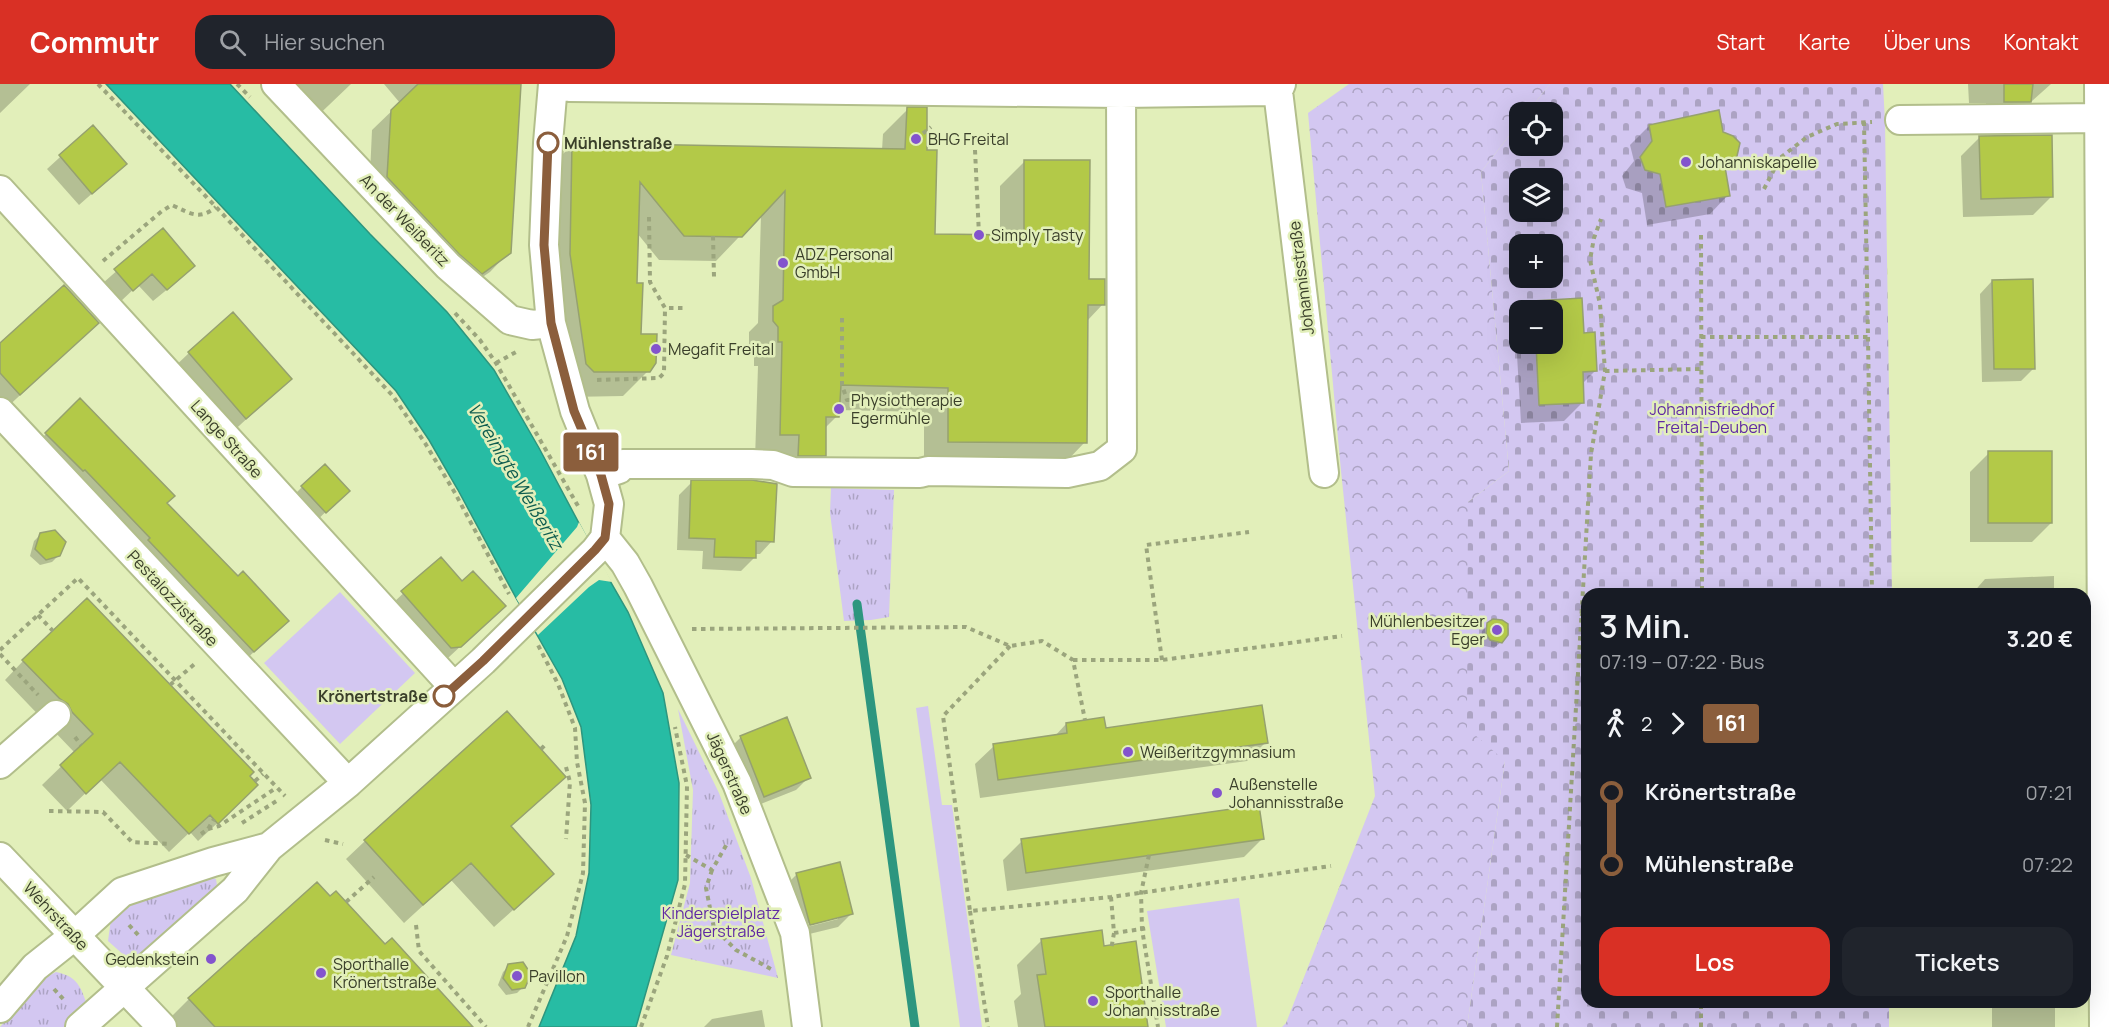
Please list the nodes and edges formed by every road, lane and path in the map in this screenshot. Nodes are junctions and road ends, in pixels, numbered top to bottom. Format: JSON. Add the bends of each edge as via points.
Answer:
{"nodes":[{"id":1,"x":98,"y":84,"type":"edge"},
{"id":2,"x":237,"y":84,"type":"edge"},
{"id":3,"x":276,"y":84,"type":"edge"},
{"id":4,"x":553,"y":84,"type":"edge"},
{"id":5,"x":2099,"y":84,"type":"edge"},
{"id":6,"x":877,"y":87,"type":"edge"},
{"id":7,"x":1280,"y":88,"type":"edge"},
{"id":8,"x":1121,"y":89,"type":"edge"},
{"id":9,"x":251,"y":99,"type":"dead end"},
{"id":10,"x":1887,"y":121,"type":"joint"},
{"id":11,"x":1864,"y":122,"type":"junction"},
{"id":12,"x":931,"y":127,"type":"dead end"},
{"id":13,"x":2102,"y":130,"type":"edge"},
{"id":14,"x":916,"y":139,"type":"dead end"},
{"id":15,"x":975,"y":150,"type":"dead end"},
{"id":16,"x":1764,"y":189,"type":"dead end"},
{"id":17,"x":0,"y":190,"type":"edge"},
{"id":18,"x":216,"y":207,"type":"junction"},
{"id":19,"x":649,"y":217,"type":"dead end"},
{"id":20,"x":1601,"y":219,"type":"dead end"},
{"id":21,"x":979,"y":235,"type":"dead end"},
{"id":22,"x":1701,"y":235,"type":"dead end"},
{"id":23,"x":713,"y":236,"type":"dead end"},
{"id":24,"x":102,"y":262,"type":"dead end"},
{"id":25,"x":714,"y":278,"type":"dead end"},
{"id":26,"x":448,"y":306,"type":"dead end"},
{"id":27,"x":664,"y":308,"type":"junction"},
{"id":28,"x":684,"y":308,"type":"dead end"},
{"id":29,"x":842,"y":318,"type":"dead end"},
{"id":30,"x":551,"y":323,"type":"junction"},
{"id":31,"x":1701,"y":337,"type":"junction"},
{"id":32,"x":1868,"y":337,"type":"junction"},
{"id":33,"x":1701,"y":369,"type":"junction"},
{"id":34,"x":1605,"y":371,"type":"junction"},
{"id":35,"x":594,"y":381,"type":"dead end"},
{"id":36,"x":942,"y":400,"type":"dead end"},
{"id":37,"x":0,"y":412,"type":"edge"},
{"id":38,"x":1324,"y":473,"type":"dead end"},
{"id":39,"x":601,"y":475,"type":"junction"},
{"id":40,"x":580,"y":510,"type":"dead end"},
{"id":41,"x":1249,"y":532,"type":"dead end"},
{"id":42,"x":600,"y":544,"type":"junction"},
{"id":43,"x":1583,"y":588,"type":"edge"},
{"id":44,"x":1701,"y":588,"type":"edge"},
{"id":45,"x":1872,"y":588,"type":"edge"},
{"id":46,"x":2106,"y":605,"type":"edge"},
{"id":47,"x":1581,"y":614,"type":"edge"},
{"id":48,"x":38,"y":615,"type":"junction"},
{"id":49,"x":525,"y":618,"type":"junction"},
{"id":50,"x":687,"y":629,"type":"dead end"},
{"id":51,"x":53,"y":631,"type":"dead end"},
{"id":52,"x":1341,"y":636,"type":"dead end"},
{"id":53,"x":1010,"y":646,"type":"junction"},
{"id":54,"x":0,"y":650,"type":"edge"},
{"id":55,"x":201,"y":658,"type":"dead end"},
{"id":56,"x":1073,"y":660,"type":"junction"},
{"id":57,"x":1162,"y":660,"type":"junction"},
{"id":58,"x":175,"y":680,"type":"junction"},
{"id":59,"x":170,"y":685,"type":"dead end"},
{"id":60,"x":454,"y":687,"type":"junction"},
{"id":61,"x":56,"y":715,"type":"dead end"},
{"id":62,"x":1085,"y":720,"type":"dead end"},
{"id":63,"x":674,"y":721,"type":"dead end"},
{"id":64,"x":547,"y":743,"type":"dead end"},
{"id":65,"x":540,"y":749,"type":"dead end"},
{"id":66,"x":0,"y":764,"type":"edge"},
{"id":67,"x":566,"y":767,"type":"dead end"},
{"id":68,"x":263,"y":774,"type":"junction"},
{"id":69,"x":255,"y":781,"type":"dead end"},
{"id":70,"x":348,"y":783,"type":"junction"},
{"id":71,"x":276,"y":788,"type":"junction"},
{"id":72,"x":49,"y":811,"type":"dead end"},
{"id":73,"x":214,"y":819,"type":"dead end"},
{"id":74,"x":234,"y":828,"type":"dead end"},
{"id":75,"x":208,"y":829,"type":"junction"},
{"id":76,"x":734,"y":833,"type":"dead end"},
{"id":77,"x":323,"y":839,"type":"dead end"},
{"id":78,"x":566,"y":839,"type":"dead end"},
{"id":79,"x":194,"y":840,"type":"dead end"},
{"id":80,"x":344,"y":844,"type":"dead end"},
{"id":81,"x":175,"y":845,"type":"dead end"},
{"id":82,"x":269,"y":847,"type":"junction"},
{"id":83,"x":686,"y":855,"type":"junction"},
{"id":84,"x":1149,"y":855,"type":"dead end"},
{"id":85,"x":0,"y":857,"type":"edge"},
{"id":86,"x":1331,"y":866,"type":"dead end"},
{"id":87,"x":712,"y":870,"type":"junction"},
{"id":88,"x":374,"y":877,"type":"dead end"},
{"id":89,"x":1141,"y":893,"type":"junction"},
{"id":90,"x":1111,"y":897,"type":"junction"},
{"id":91,"x":346,"y":902,"type":"dead end"},
{"id":92,"x":970,"y":911,"type":"junction"},
{"id":93,"x":123,"y":918,"type":"dead end"},
{"id":94,"x":416,"y":925,"type":"dead end"},
{"id":95,"x":1149,"y":928,"type":"dead end"},
{"id":96,"x":1142,"y":929,"type":"junction"},
{"id":97,"x":1114,"y":933,"type":"junction"},
{"id":98,"x":74,"y":936,"type":"junction"},
{"id":99,"x":144,"y":942,"type":"dead end"},
{"id":100,"x":1112,"y":950,"type":"dead end"},
{"id":101,"x":775,"y":970,"type":"dead end"},
{"id":102,"x":51,"y":985,"type":"dead end"},
{"id":103,"x":124,"y":988,"type":"junction"},
{"id":104,"x":0,"y":1008,"type":"edge"},
{"id":105,"x":1701,"y":1008,"type":"edge"},
{"id":106,"x":76,"y":1018,"type":"edge"},
{"id":107,"x":162,"y":1027,"type":"edge"},
{"id":108,"x":486,"y":1027,"type":"edge"},
{"id":109,"x":528,"y":1027,"type":"edge"},
{"id":110,"x":641,"y":1027,"type":"edge"},
{"id":111,"x":807,"y":1027,"type":"edge"},
{"id":112,"x":988,"y":1027,"type":"edge"},
{"id":113,"x":1158,"y":1027,"type":"edge"},
{"id":114,"x":1557,"y":1027,"type":"edge"},
{"id":115,"x":1701,"y":1027,"type":"edge"},
{"id":116,"x":2104,"y":1027,"type":"edge"}],
"edges":[{"from":1,"to":18,"type":"path"},
{"from":2,"to":9,"type":"path"},
{"from":3,"to":30,"type":"street","name":"An der Weißeritz","via":[[448,266],[510,320],[532,325]]},
{"from":4,"to":6,"type":"street"},
{"from":4,"to":30,"type":"street","via":[[544,245]]},
{"from":5,"to":13,"type":"street"},
{"from":6,"to":8,"type":"street"},
{"from":7,"to":8,"type":"street"},
{"from":7,"to":38,"type":"street","name":"Johannisstraße"},
{"from":8,"to":39,"type":"street","via":[[1122,448],[1100,466],[1067,473],[832,474],[793,472],[773,465],[623,464]]},
{"from":10,"to":11,"type":"path"},
{"from":10,"to":13,"type":"street"},
{"from":11,"to":16,"type":"path","via":[[1837,124],[1807,137],[1780,158]]},
{"from":11,"to":32,"type":"path"},
{"from":12,"to":14,"type":"path"},
{"from":13,"to":46,"type":"street"},
{"from":15,"to":21,"type":"path"},
{"from":17,"to":60,"type":"street","name":"Lange Straße"},
{"from":18,"to":24,"type":"path","via":[[199,216],[172,205]]},
{"from":18,"to":49,"type":"path","via":[[393,396],[455,493]]},
{"from":19,"to":27,"type":"path","via":[[650,282]]},
{"from":20,"to":34,"type":"path","via":[[1590,260],[1600,304]]},
{"from":22,"to":31,"type":"path"},
{"from":23,"to":25,"type":"path"},
{"from":26,"to":40,"type":"path","via":[[496,363]]},
{"from":27,"to":28,"type":"path"},
{"from":27,"to":35,"type":"path","via":[[664,373],[659,378]]},
{"from":29,"to":36,"type":"path","via":[[842,385],[847,400]]},
{"from":30,"to":39,"type":"street","via":[[574,411]]},
{"from":31,"to":32,"type":"path"},
{"from":31,"to":33,"type":"path"},
{"from":32,"to":45,"type":"path"},
{"from":33,"to":34,"type":"path"},
{"from":33,"to":44,"type":"path"},
{"from":34,"to":43,"type":"path","via":[[1591,454]]},
{"from":37,"to":70,"type":"street","name":"Pestalozzistraße"},
{"from":39,"to":42,"type":"street","via":[[609,504]]},
{"from":41,"to":57,"type":"path","via":[[1146,545]]},
{"from":42,"to":49,"type":"street"},
{"from":42,"to":111,"type":"street","name":"Jägerstraße","via":[[625,563],[737,783],[795,933]]},
{"from":46,"to":116,"type":"street"},
{"from":47,"to":114,"type":"path"},
{"from":48,"to":51,"type":"path"},
{"from":48,"to":54,"type":"path"},
{"from":48,"to":58,"type":"path","via":[[78,578]]},
{"from":49,"to":60,"type":"street"},
{"from":49,"to":109,"type":"path","via":[[575,728],[585,803],[584,873],[567,936]]},
{"from":50,"to":53,"type":"path","via":[[966,627]]},
{"from":52,"to":57,"type":"path"},
{"from":53,"to":56,"type":"path","via":[[1042,641]]},
{"from":53,"to":92,"type":"path","via":[[943,716]]},
{"from":55,"to":58,"type":"path"},
{"from":56,"to":57,"type":"path"},
{"from":56,"to":62,"type":"path"},
{"from":58,"to":59,"type":"path"},
{"from":58,"to":68,"type":"path"},
{"from":60,"to":70,"type":"street"},
{"from":61,"to":66,"type":"street"},
{"from":63,"to":83,"type":"path","via":[[687,786]]},
{"from":64,"to":65,"type":"path"},
{"from":67,"to":78,"type":"path","via":[[570,782]]},
{"from":68,"to":69,"type":"path"},
{"from":68,"to":71,"type":"path"},
{"from":70,"to":82,"type":"street"},
{"from":71,"to":74,"type":"path","via":[[285,796]]},
{"from":71,"to":75,"type":"path","via":[[219,826]]},
{"from":72,"to":81,"type":"path","via":[[103,812],[132,842]]},
{"from":73,"to":75,"type":"path"},
{"from":75,"to":79,"type":"path"},
{"from":76,"to":87,"type":"path"},
{"from":77,"to":80,"type":"path"},
{"from":82,"to":98,"type":"street","via":[[122,892]]},
{"from":82,"to":103,"type":"street","via":[[235,890]]},
{"from":83,"to":87,"type":"path"},
{"from":83,"to":110,"type":"path","via":[[686,884],[667,956]]},
{"from":84,"to":89,"type":"path"},
{"from":85,"to":98,"type":"street","name":"Wehrstraße"},
{"from":86,"to":89,"type":"path"},
{"from":87,"to":101,"type":"path","via":[[706,888],[714,928],[736,950]]},
{"from":88,"to":91,"type":"path"},
{"from":89,"to":90,"type":"path"},
{"from":89,"to":96,"type":"path"},
{"from":90,"to":92,"type":"path"},
{"from":90,"to":97,"type":"path"},
{"from":92,"to":112,"type":"path"},
{"from":93,"to":99,"type":"path"},
{"from":94,"to":108,"type":"path","via":[[419,951]]},
{"from":95,"to":96,"type":"path"},
{"from":96,"to":97,"type":"path"},
{"from":96,"to":113,"type":"path"},
{"from":97,"to":100,"type":"path"},
{"from":98,"to":103,"type":"street","name":"Wehrstraße"},
{"from":98,"to":104,"type":"street","via":[[35,967]]},
{"from":102,"to":106,"type":"path"},
{"from":103,"to":106,"type":"street"},
{"from":103,"to":107,"type":"street","name":"Wehrstraße"},
{"from":105,"to":115,"type":"path"}]}
